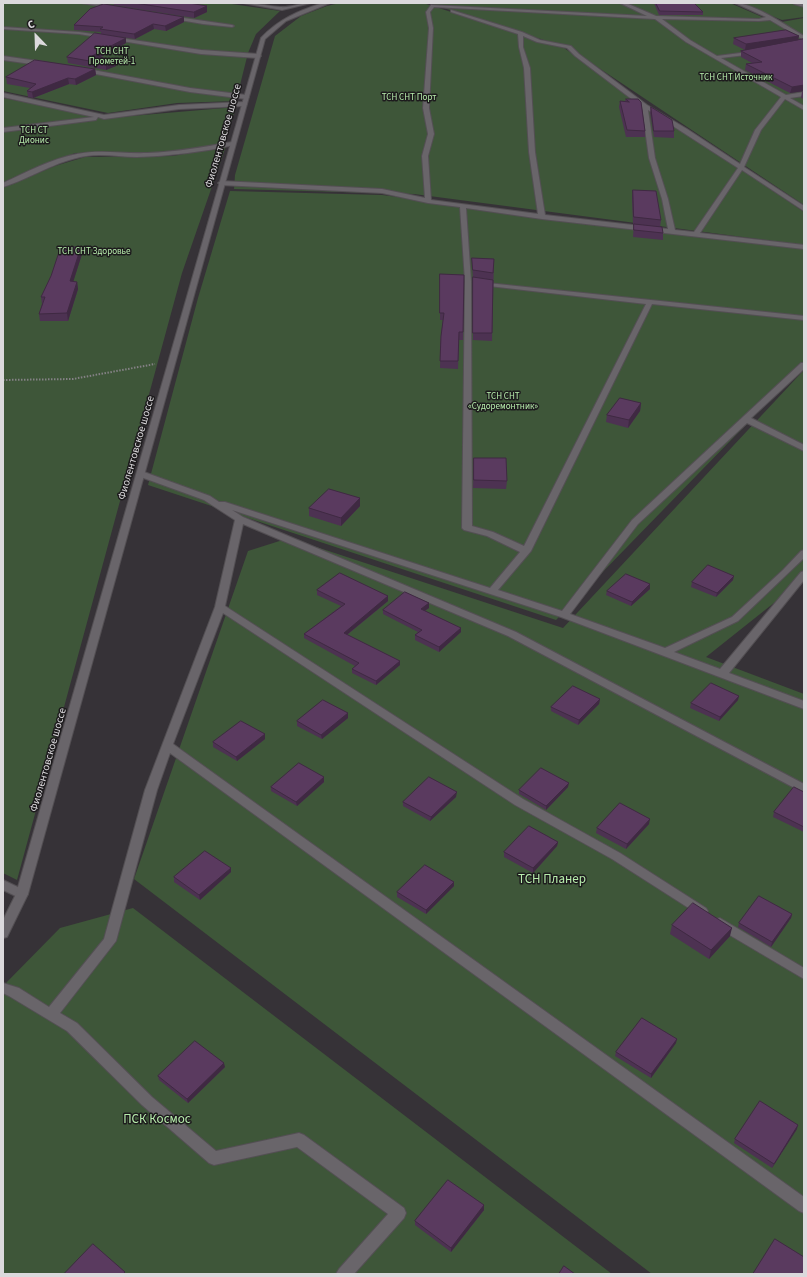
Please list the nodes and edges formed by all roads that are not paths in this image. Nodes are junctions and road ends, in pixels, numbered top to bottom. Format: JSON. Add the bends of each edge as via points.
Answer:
{"nodes":[{"id":1,"x":83,"y":3,"type":"edge"},
{"id":2,"x":245,"y":3,"type":"edge"},
{"id":3,"x":308,"y":3,"type":"edge"},
{"id":4,"x":328,"y":3,"type":"edge"},
{"id":5,"x":622,"y":3,"type":"edge"},
{"id":6,"x":737,"y":3,"type":"edge"},
{"id":7,"x":796,"y":3,"type":"edge"},
{"id":8,"x":430,"y":5,"type":"junction"},
{"id":9,"x":804,"y":6,"type":"edge"},
{"id":10,"x":119,"y":8,"type":"edge"},
{"id":11,"x":165,"y":16,"type":"edge"},
{"id":12,"x":771,"y":18,"type":"junction"},
{"id":13,"x":659,"y":19,"type":"junction"},
{"id":14,"x":232,"y":26,"type":"dead end"},
{"id":15,"x":3,"y":28,"type":"edge"},
{"id":16,"x":520,"y":33,"type":"junction"},
{"id":17,"x":804,"y":38,"type":"edge"},
{"id":18,"x":757,"y":51,"type":"edge"},
{"id":19,"x":258,"y":56,"type":"junction"},
{"id":20,"x":3,"y":58,"type":"edge"},
{"id":21,"x":718,"y":58,"type":"junction"},
{"id":22,"x":50,"y":64,"type":"edge"},
{"id":23,"x":73,"y":68,"type":"edge"},
{"id":24,"x":804,"y":94,"type":"edge"},
{"id":25,"x":3,"y":95,"type":"edge"},
{"id":26,"x":784,"y":97,"type":"junction"},
{"id":27,"x":245,"y":101,"type":"junction"},
{"id":28,"x":645,"y":106,"type":"junction"},
{"id":29,"x":804,"y":108,"type":"edge"},
{"id":30,"x":104,"y":117,"type":"junction"},
{"id":31,"x":3,"y":130,"type":"edge"},
{"id":32,"x":232,"y":144,"type":"junction"},
{"id":33,"x":741,"y":167,"type":"junction"},
{"id":34,"x":221,"y":183,"type":"junction"},
{"id":35,"x":3,"y":185,"type":"edge"},
{"id":36,"x":428,"y":201,"type":"junction"},
{"id":37,"x":463,"y":206,"type":"junction"},
{"id":38,"x":804,"y":209,"type":"edge"},
{"id":39,"x":542,"y":216,"type":"junction"},
{"id":40,"x":672,"y":231,"type":"junction"},
{"id":41,"x":696,"y":234,"type":"junction"},
{"id":42,"x":804,"y":247,"type":"edge"},
{"id":43,"x":468,"y":281,"type":"junction"},
{"id":44,"x":650,"y":302,"type":"junction"},
{"id":45,"x":804,"y":318,"type":"edge"},
{"id":46,"x":804,"y":365,"type":"edge"},
{"id":47,"x":746,"y":420,"type":"junction"},
{"id":48,"x":804,"y":448,"type":"edge"},
{"id":49,"x":141,"y":474,"type":"junction"},
{"id":50,"x":207,"y":498,"type":"junction"},
{"id":51,"x":240,"y":519,"type":"junction"},
{"id":52,"x":526,"y":551,"type":"junction"},
{"id":53,"x":804,"y":552,"type":"edge"},
{"id":54,"x":804,"y":574,"type":"edge"},
{"id":55,"x":492,"y":592,"type":"junction"},
{"id":56,"x":220,"y":607,"type":"junction"},
{"id":57,"x":564,"y":615,"type":"junction"},
{"id":58,"x":665,"y":652,"type":"junction"},
{"id":59,"x":722,"y":674,"type":"junction"},
{"id":60,"x":804,"y":705,"type":"edge"},
{"id":61,"x":167,"y":746,"type":"junction"},
{"id":62,"x":804,"y":788,"type":"edge"},
{"id":63,"x":3,"y":885,"type":"edge"},
{"id":64,"x":22,"y":894,"type":"junction"},
{"id":65,"x":3,"y":933,"type":"edge"},
{"id":66,"x":804,"y":974,"type":"edge"},
{"id":67,"x":3,"y":988,"type":"edge"},
{"id":68,"x":51,"y":1014,"type":"junction"},
{"id":69,"x":804,"y":1206,"type":"edge"},
{"id":70,"x":344,"y":1274,"type":"edge"}],
"edges":[{"from":1,"to":10,"type":"main road"},
{"from":2,"to":3,"type":"main road","via":[[282,9]]},
{"from":4,"to":19,"type":"main road","name":"Фиолентовское шоссе","via":[[284,20],[264,38]]},
{"from":5,"to":13,"type":"main road"},
{"from":6,"to":12,"type":"main road"},
{"from":7,"to":9,"type":"main road"},
{"from":8,"to":13,"type":"main road"},
{"from":8,"to":16,"type":"main road"},
{"from":8,"to":36,"type":"main road","via":[[426,108],[431,134],[425,156]]},
{"from":11,"to":14,"type":"main road"},
{"from":12,"to":13,"type":"main road"},
{"from":12,"to":17,"type":"main road"},
{"from":13,"to":21,"type":"main road","via":[[688,41]]},
{"from":15,"to":19,"type":"main road","via":[[80,34],[201,52]]},
{"from":16,"to":28,"type":"main road","via":[[539,41],[569,48]]},
{"from":16,"to":39,"type":"main road","via":[[527,68],[532,152]]},
{"from":18,"to":21,"type":"main road"},
{"from":19,"to":27,"type":"main road","name":"Фиолентовское шоссе"},
{"from":20,"to":22,"type":"main road"},
{"from":21,"to":26,"type":"main road"},
{"from":23,"to":27,"type":"main road"},
{"from":24,"to":26,"type":"main road"},
{"from":25,"to":30,"type":"main road"},
{"from":26,"to":29,"type":"main road"},
{"from":26,"to":33,"type":"main road","via":[[758,130]]},
{"from":27,"to":30,"type":"main road"},
{"from":27,"to":32,"type":"main road","name":"Фиолентовское шоссе"},
{"from":28,"to":33,"type":"main road"},
{"from":28,"to":40,"type":"main road","via":[[652,158]]},
{"from":30,"to":31,"type":"main road"},
{"from":32,"to":34,"type":"main road","name":"Фиолентовское шоссе"},
{"from":32,"to":35,"type":"main road","via":[[173,153],[85,154]]},
{"from":33,"to":38,"type":"main road"},
{"from":33,"to":41,"type":"main road"},
{"from":34,"to":36,"type":"main road","via":[[382,191]]},
{"from":34,"to":49,"type":"main road","name":"Фиолентовское шоссе"},
{"from":36,"to":37,"type":"main road"},
{"from":37,"to":39,"type":"main road"},
{"from":37,"to":43,"type":"main road"},
{"from":39,"to":40,"type":"main road"},
{"from":40,"to":41,"type":"main road"},
{"from":41,"to":42,"type":"main road"},
{"from":43,"to":44,"type":"main road"},
{"from":43,"to":52,"type":"main road","via":[[466,528],[490,534]]},
{"from":44,"to":45,"type":"main road"},
{"from":44,"to":52,"type":"main road"},
{"from":46,"to":47,"type":"main road"},
{"from":47,"to":48,"type":"main road"},
{"from":47,"to":57,"type":"main road","via":[[635,522]]},
{"from":49,"to":50,"type":"main road"},
{"from":49,"to":64,"type":"main road","name":"Фиолентовское шоссе"},
{"from":50,"to":51,"type":"main road"},
{"from":50,"to":55,"type":"main road"},
{"from":51,"to":56,"type":"main road"},
{"from":51,"to":62,"type":"main road","via":[[512,634]]},
{"from":52,"to":55,"type":"main road"},
{"from":53,"to":58,"type":"main road","via":[[735,619]]},
{"from":54,"to":59,"type":"main road"},
{"from":55,"to":57,"type":"main road"},
{"from":56,"to":61,"type":"main road"},
{"from":56,"to":66,"type":"main road","via":[[519,802],[616,856]]},
{"from":57,"to":58,"type":"main road"},
{"from":58,"to":59,"type":"main road"},
{"from":59,"to":60,"type":"main road"},
{"from":61,"to":68,"type":"main road","via":[[151,790],[110,941]]},
{"from":61,"to":69,"type":"main road"},
{"from":63,"to":64,"type":"main road"},
{"from":64,"to":65,"type":"main road","name":"Фиолентовское шоссе"},
{"from":67,"to":68,"type":"main road"},
{"from":68,"to":70,"type":"main road","via":[[72,1027],[147,1101],[214,1158],[299,1140],[399,1213]]}]}
